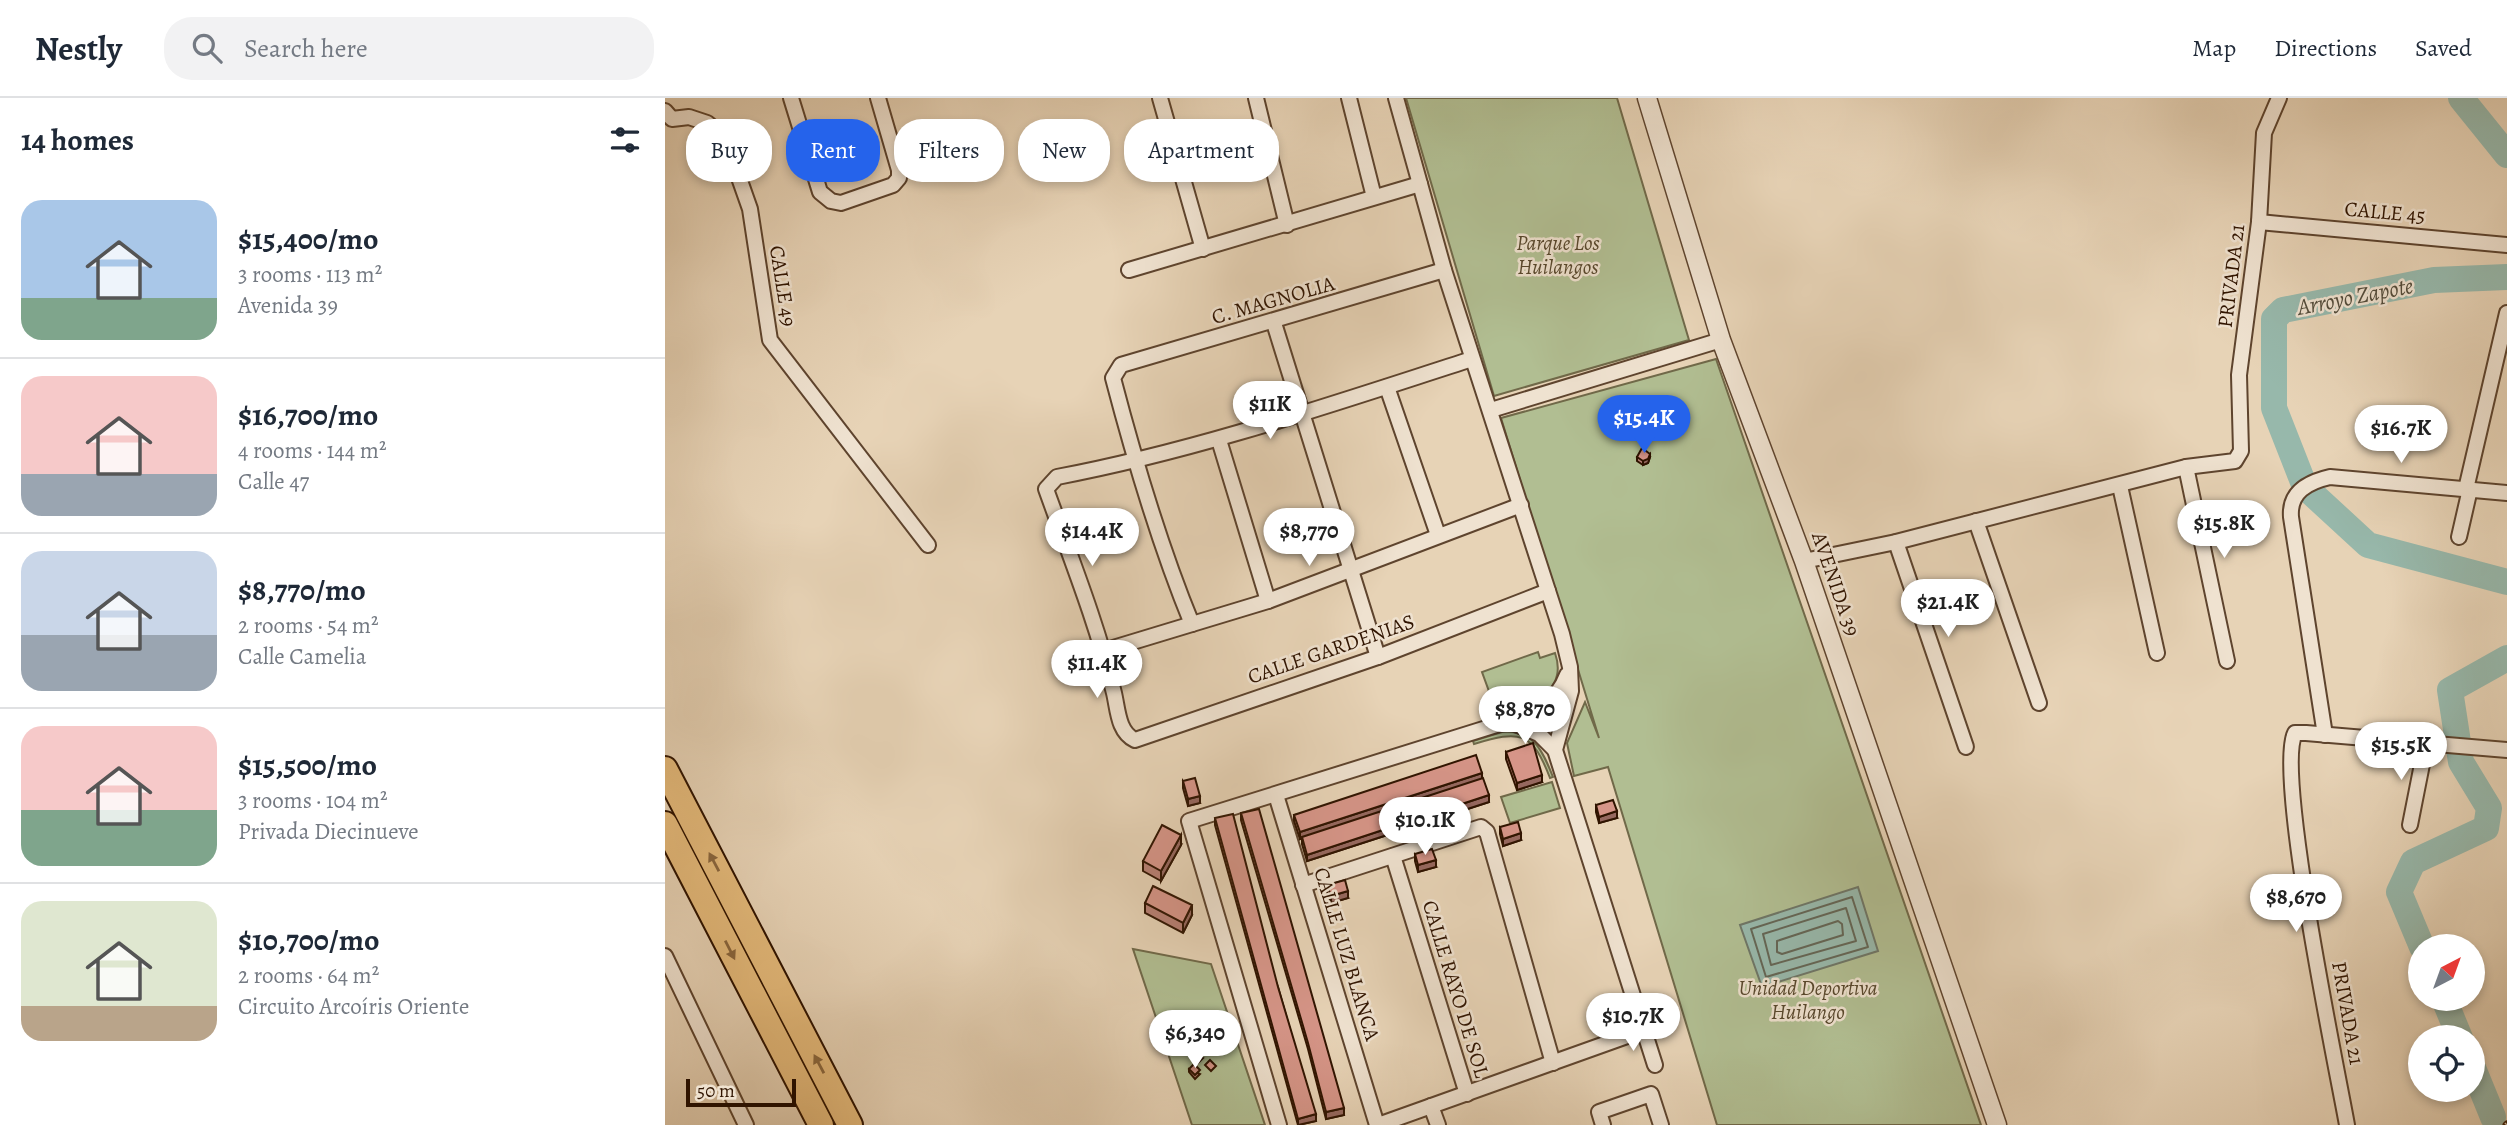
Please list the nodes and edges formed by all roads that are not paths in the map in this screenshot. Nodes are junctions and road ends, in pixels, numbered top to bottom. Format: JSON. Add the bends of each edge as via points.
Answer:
{"nodes":[{"id":1,"x":791,"y":98,"type":"edge"},
{"id":2,"x":878,"y":98,"type":"edge"},
{"id":3,"x":1160,"y":98,"type":"edge"},
{"id":4,"x":1257,"y":98,"type":"edge"},
{"id":5,"x":1349,"y":98,"type":"edge"},
{"id":6,"x":1396,"y":98,"type":"edge"},
{"id":7,"x":1647,"y":98,"type":"edge"},
{"id":8,"x":2279,"y":98,"type":"edge"},
{"id":9,"x":667,"y":118,"type":"edge"},
{"id":10,"x":1420,"y":184,"type":"junction"},
{"id":11,"x":1374,"y":197,"type":"junction"},
{"id":12,"x":2259,"y":222,"type":"junction"},
{"id":13,"x":1287,"y":225,"type":"junction"},
{"id":14,"x":2507,"y":244,"type":"edge"},
{"id":15,"x":1203,"y":249,"type":"junction"},
{"id":16,"x":1129,"y":270,"type":"dead end"},
{"id":17,"x":1444,"y":270,"type":"junction"},
{"id":18,"x":2507,"y":313,"type":"edge"},
{"id":19,"x":1274,"y":323,"type":"junction"},
{"id":20,"x":1721,"y":340,"type":"junction"},
{"id":21,"x":1472,"y":359,"type":"junction"},
{"id":22,"x":1387,"y":387,"type":"junction"},
{"id":23,"x":1491,"y":410,"type":"junction"},
{"id":24,"x":1301,"y":413,"type":"junction"},
{"id":25,"x":1219,"y":440,"type":"junction"},
{"id":26,"x":1135,"y":462,"type":"junction"},
{"id":27,"x":2186,"y":467,"type":"junction"},
{"id":28,"x":2120,"y":486,"type":"junction"},
{"id":29,"x":2468,"y":489,"type":"junction"},
{"id":30,"x":2507,"y":493,"type":"edge"},
{"id":31,"x":1521,"y":505,"type":"junction"},
{"id":32,"x":1976,"y":521,"type":"junction"},
{"id":33,"x":1438,"y":536,"type":"junction"},
{"id":34,"x":2459,"y":537,"type":"dead end"},
{"id":35,"x":1896,"y":542,"type":"junction"},
{"id":36,"x":928,"y":545,"type":"dead end"},
{"id":37,"x":1804,"y":561,"type":"junction"},
{"id":38,"x":1351,"y":571,"type":"junction"},
{"id":39,"x":1548,"y":591,"type":"junction"},
{"id":40,"x":1268,"y":601,"type":"junction"},
{"id":41,"x":1192,"y":624,"type":"junction"},
{"id":42,"x":1103,"y":651,"type":"junction"},
{"id":43,"x":2157,"y":653,"type":"dead end"},
{"id":44,"x":1378,"y":657,"type":"junction"},
{"id":45,"x":2227,"y":661,"type":"dead end"},
{"id":46,"x":1570,"y":667,"type":"junction"},
{"id":47,"x":2039,"y":703,"type":"dead end"},
{"id":48,"x":1509,"y":722,"type":"junction"},
{"id":49,"x":2325,"y":735,"type":"junction"},
{"id":50,"x":2426,"y":744,"type":"junction"},
{"id":51,"x":1966,"y":747,"type":"dead end"},
{"id":52,"x":1555,"y":750,"type":"junction"},
{"id":53,"x":2507,"y":750,"type":"edge"},
{"id":54,"x":665,"y":769,"type":"edge"},
{"id":55,"x":1276,"y":795,"type":"junction"},
{"id":56,"x":665,"y":824,"type":"edge"},
{"id":57,"x":2410,"y":825,"type":"dead end"},
{"id":58,"x":1393,"y":856,"type":"junction"},
{"id":59,"x":1303,"y":885,"type":"junction"},
{"id":60,"x":665,"y":956,"type":"edge"},
{"id":61,"x":1644,"y":1030,"type":"junction"},
{"id":62,"x":1553,"y":1063,"type":"junction"},
{"id":63,"x":1655,"y":1065,"type":"dead end"},
{"id":64,"x":1467,"y":1094,"type":"junction"},
{"id":65,"x":1431,"y":1106,"type":"junction"},
{"id":66,"x":746,"y":1125,"type":"edge"},
{"id":67,"x":821,"y":1125,"type":"edge"},
{"id":68,"x":850,"y":1125,"type":"edge"},
{"id":69,"x":1279,"y":1125,"type":"edge"},
{"id":70,"x":1378,"y":1125,"type":"edge"},
{"id":71,"x":1438,"y":1125,"type":"edge"},
{"id":72,"x":1603,"y":1125,"type":"edge"},
{"id":73,"x":1661,"y":1125,"type":"edge"},
{"id":74,"x":1997,"y":1125,"type":"edge"},
{"id":75,"x":2347,"y":1125,"type":"edge"}],
"edges":[{"from":1,"to":2,"type":"street","via":[[820,192],[841,203],[893,185],[899,178]]},
{"from":3,"to":15,"type":"street"},
{"from":4,"to":13,"type":"street"},
{"from":5,"to":11,"type":"street"},
{"from":6,"to":10,"type":"street"},
{"from":7,"to":20,"type":"street","name":"AVENIDA 39"},
{"from":8,"to":12,"type":"street","name":"PRIVADA 21","via":[[2265,133]]},
{"from":9,"to":36,"type":"street","name":"CALLE 49","via":[[689,117],[708,123],[725,138],[750,209],[770,340]]},
{"from":10,"to":11,"type":"street"},
{"from":10,"to":17,"type":"street"},
{"from":11,"to":13,"type":"street"},
{"from":12,"to":14,"type":"street","name":"CALLE 45"},
{"from":12,"to":27,"type":"street","name":"PRIVADA 21","via":[[2239,376],[2242,451],[2235,461]]},
{"from":13,"to":15,"type":"street"},
{"from":15,"to":16,"type":"street"},
{"from":17,"to":19,"type":"street","name":"C. MAGNOLIA"},
{"from":17,"to":21,"type":"street"},
{"from":18,"to":29,"type":"street"},
{"from":19,"to":24,"type":"street"},
{"from":19,"to":26,"type":"street","name":"C. MAGNOLIA","via":[[1121,365],[1114,378]]},
{"from":20,"to":23,"type":"street"},
{"from":20,"to":37,"type":"street","name":"AVENIDA 39"},
{"from":21,"to":22,"type":"street"},
{"from":21,"to":23,"type":"street"},
{"from":22,"to":24,"type":"street"},
{"from":22,"to":33,"type":"street"},
{"from":23,"to":31,"type":"street"},
{"from":24,"to":25,"type":"street"},
{"from":24,"to":38,"type":"street"},
{"from":25,"to":26,"type":"street"},
{"from":25,"to":40,"type":"street"},
{"from":26,"to":41,"type":"street"},
{"from":26,"to":42,"type":"street","via":[[1057,477],[1046,489]]},
{"from":27,"to":28,"type":"street"},
{"from":27,"to":45,"type":"street"},
{"from":28,"to":32,"type":"street"},
{"from":28,"to":43,"type":"street"},
{"from":29,"to":30,"type":"street"},
{"from":29,"to":34,"type":"street"},
{"from":29,"to":49,"type":"street","via":[[2330,477],[2294,495],[2290,505]]},
{"from":31,"to":33,"type":"street"},
{"from":31,"to":39,"type":"street"},
{"from":32,"to":35,"type":"street"},
{"from":32,"to":47,"type":"street"},
{"from":33,"to":38,"type":"street"},
{"from":35,"to":37,"type":"street"},
{"from":35,"to":51,"type":"street"},
{"from":37,"to":74,"type":"street","name":"AVENIDA 39"},
{"from":38,"to":40,"type":"street"},
{"from":38,"to":44,"type":"street"},
{"from":39,"to":44,"type":"street","name":"CALLE GARDENIAS"},
{"from":39,"to":46,"type":"street"},
{"from":40,"to":41,"type":"street"},
{"from":41,"to":42,"type":"street"},
{"from":42,"to":44,"type":"street","name":"CALLE GARDENIAS","via":[[1121,724],[1135,740]]},
{"from":46,"to":48,"type":"street","via":[[1561,691],[1545,707]]},
{"from":46,"to":52,"type":"street","via":[[1571,691]]},
{"from":48,"to":52,"type":"street","via":[[1539,734]]},
{"from":48,"to":55,"type":"street"},
{"from":49,"to":50,"type":"street"},
{"from":49,"to":75,"type":"street","name":"PRIVADA 21","via":[[2295,733],[2290,742],[2289,773]]},
{"from":50,"to":53,"type":"street"},
{"from":50,"to":57,"type":"street"},
{"from":52,"to":61,"type":"street"},
{"from":68,"to":54,"type":"highway","one_way":true},
{"from":55,"to":59,"type":"street","name":"CALLE LUZ BLANCA"},
{"from":55,"to":69,"type":"street","via":[[1189,821]]},
{"from":56,"to":67,"type":"highway","one_way":true},
{"from":58,"to":59,"type":"street"},
{"from":58,"to":62,"type":"street","via":[[1481,827],[1487,832]]},
{"from":58,"to":64,"type":"street","name":"CALLE RAYO DE SOL"},
{"from":59,"to":70,"type":"street","name":"CALLE LUZ BLANCA"},
{"from":60,"to":66,"type":"street"},
{"from":61,"to":62,"type":"street"},
{"from":61,"to":63,"type":"street"},
{"from":62,"to":64,"type":"street"},
{"from":64,"to":65,"type":"street"},
{"from":65,"to":70,"type":"street"},
{"from":65,"to":71,"type":"street"},
{"from":72,"to":73,"type":"street","via":[[1599,1112],[1651,1094]]}]}
